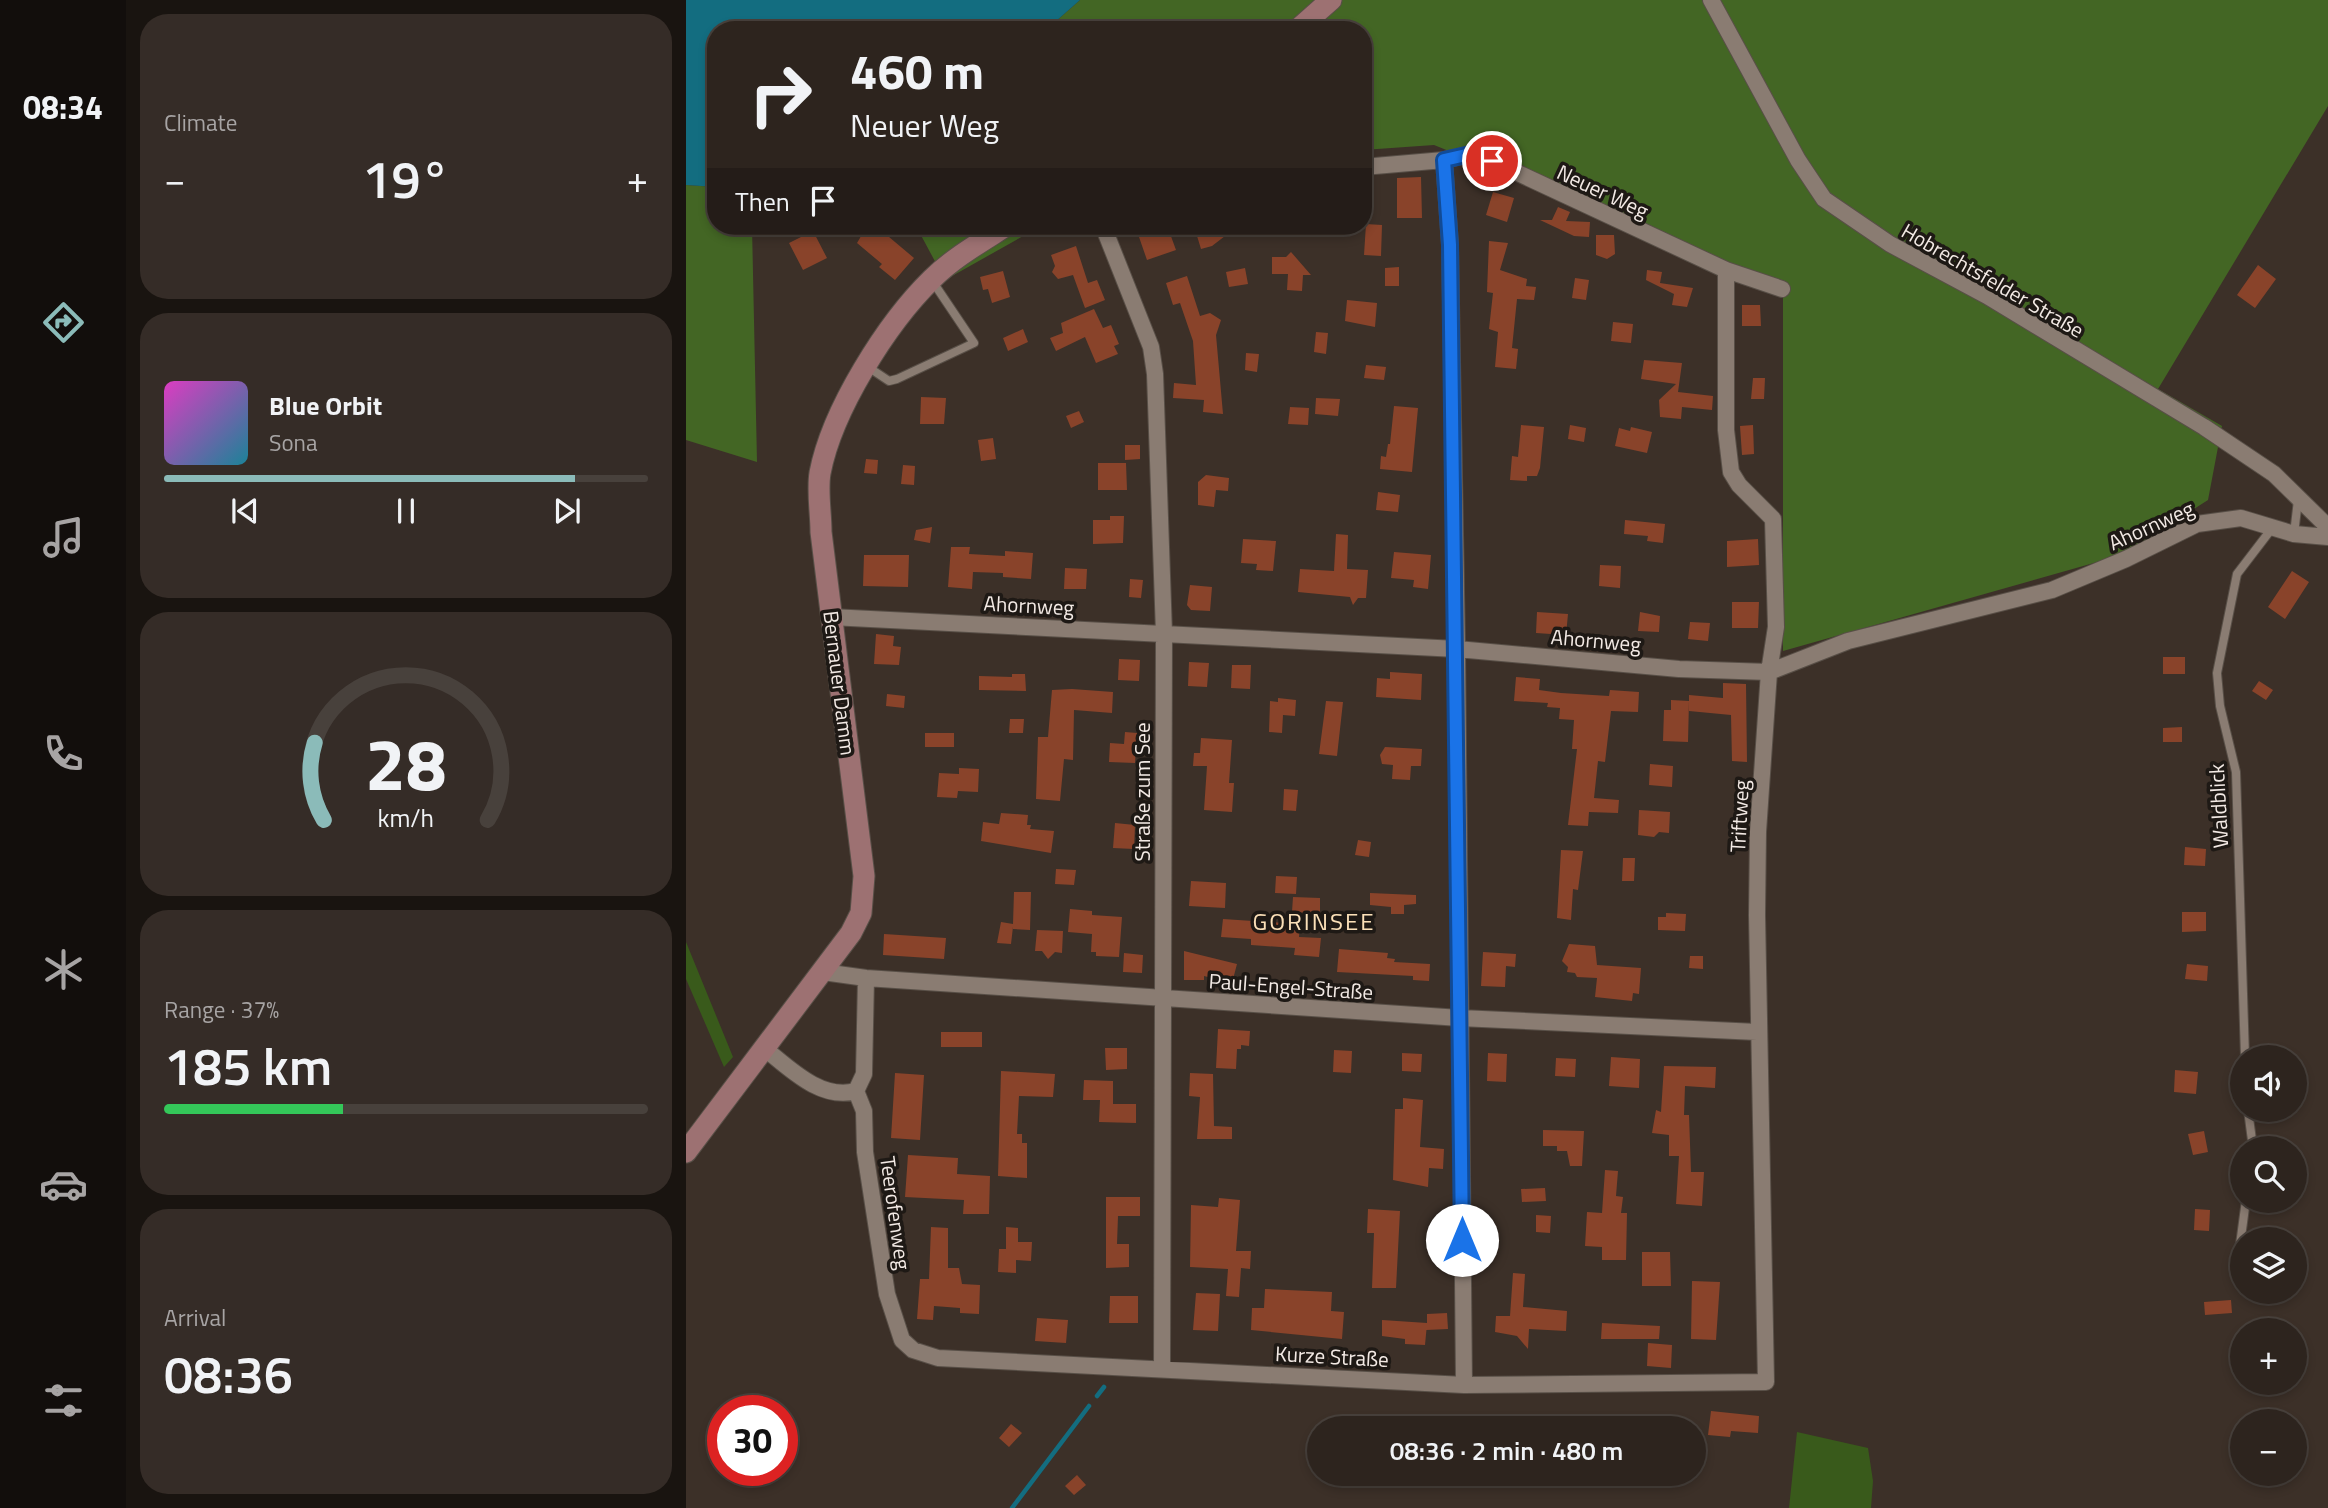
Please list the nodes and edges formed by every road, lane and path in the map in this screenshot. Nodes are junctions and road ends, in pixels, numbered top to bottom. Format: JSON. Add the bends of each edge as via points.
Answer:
{"nodes":[{"id":1,"x":1331,"y":0,"type":"edge"},
{"id":2,"x":1711,"y":0,"type":"edge"},
{"id":3,"x":1307,"y":21,"type":"edge"},
{"id":4,"x":1444,"y":160,"type":"junction"},
{"id":5,"x":1372,"y":166,"type":"edge"},
{"id":6,"x":994,"y":235,"type":"edge"},
{"id":7,"x":1107,"y":235,"type":"edge"},
{"id":8,"x":1726,"y":270,"type":"junction"},
{"id":9,"x":932,"y":280,"type":"junction"},
{"id":10,"x":1782,"y":289,"type":"dead end"},
{"id":11,"x":868,"y":367,"type":"junction"},
{"id":12,"x":2298,"y":500,"type":"junction"},
{"id":13,"x":2273,"y":527,"type":"junction"},
{"id":14,"x":2328,"y":527,"type":"edge"},
{"id":15,"x":2294,"y":534,"type":"junction"},
{"id":16,"x":2328,"y":537,"type":"edge"},
{"id":17,"x":831,"y":617,"type":"junction"},
{"id":18,"x":1164,"y":633,"type":"junction"},
{"id":19,"x":1457,"y":649,"type":"junction"},
{"id":20,"x":1769,"y":672,"type":"junction"},
{"id":21,"x":823,"y":972,"type":"junction"},
{"id":22,"x":866,"y":978,"type":"junction"},
{"id":23,"x":1163,"y":999,"type":"junction"},
{"id":24,"x":1460,"y":1018,"type":"junction"},
{"id":25,"x":1757,"y":1032,"type":"junction"},
{"id":26,"x":2245,"y":1045,"type":"edge"},
{"id":27,"x":764,"y":1048,"type":"junction"},
{"id":28,"x":856,"y":1091,"type":"junction"},
{"id":29,"x":686,"y":1152,"type":"edge"},
{"id":30,"x":902,"y":1340,"type":"joint"},
{"id":31,"x":1162,"y":1368,"type":"junction"},
{"id":32,"x":1766,"y":1381,"type":"joint"},
{"id":33,"x":1464,"y":1385,"type":"junction"}],
"edges":[{"from":1,"to":3,"type":"main road"},
{"from":2,"to":12,"type":"street","name":"Hobrechtsfelder Straße","via":[[1810,182],[1824,199],[1889,244],[1987,296],[2204,427],[2274,474]]},
{"from":4,"to":5,"type":"street","name":"Neuer Weg"},
{"from":4,"to":8,"type":"street","name":"Neuer Weg","via":[[1475,153]]},
{"from":4,"to":19,"type":"street","via":[[1450,245]]},
{"from":6,"to":9,"type":"main road","name":"Bernauer Damm"},
{"from":7,"to":18,"type":"street","name":"Straße zum See","via":[[1152,347]]},
{"from":8,"to":10,"type":"street","name":"Neuer Weg"},
{"from":8,"to":20,"type":"street","name":"Triftweg","via":[[1726,430],[1731,472],[1773,519],[1776,627]]},
{"from":9,"to":11,"type":"main road","name":"Bernauer Damm"},
{"from":9,"to":11,"type":"lane","via":[[974,343],[889,380]]},
{"from":11,"to":17,"type":"main road","name":"Bernauer Damm","via":[[829,441],[820,477]]},
{"from":12,"to":14,"type":"street","name":"Hobrechtsfelder Straße"},
{"from":12,"to":15,"type":"lane"},
{"from":13,"to":15,"type":"street","name":"Ahornweg"},
{"from":13,"to":20,"type":"street","name":"Ahornweg","via":[[2242,518],[2197,524],[2052,590],[1848,641]]},
{"from":13,"to":26,"type":"lane","name":"Waldblick","via":[[2237,574],[2217,673],[2236,772]]},
{"from":15,"to":16,"type":"street","name":"Ahornweg"},
{"from":17,"to":18,"type":"street","name":"Ahornweg"},
{"from":17,"to":21,"type":"main road","name":"Bernauer Damm","via":[[864,895],[851,933]]},
{"from":18,"to":19,"type":"street","name":"Ahornweg"},
{"from":18,"to":23,"type":"street","name":"Straße zum See"},
{"from":19,"to":20,"type":"street","name":"Ahornweg","via":[[1679,669]]},
{"from":19,"to":24,"type":"street"},
{"from":20,"to":25,"type":"street","name":"Triftweg","via":[[1758,832]]},
{"from":21,"to":22,"type":"street","name":"Paul-Engel-Straße"},
{"from":21,"to":27,"type":"main road","name":"Bernauer Damm"},
{"from":22,"to":23,"type":"street","name":"Paul-Engel-Straße"},
{"from":22,"to":28,"type":"street","name":"Teerofenweg","via":[[864,1074]]},
{"from":23,"to":24,"type":"street","name":"Paul-Engel-Straße"},
{"from":23,"to":31,"type":"street","name":"Straße zum See"},
{"from":24,"to":25,"type":"street","name":"Paul-Engel-Straße"},
{"from":24,"to":33,"type":"street"},
{"from":25,"to":32,"type":"street","name":"Triftweg"},
{"from":27,"to":28,"type":"street","via":[[830,1093]]},
{"from":27,"to":29,"type":"main road","name":"Bernauer Damm"},
{"from":28,"to":30,"type":"street","name":"Teerofenweg","via":[[864,1111],[879,1257]]},
{"from":30,"to":31,"type":"street","name":"Kurze Straße","via":[[913,1350],[938,1358]]},
{"from":31,"to":33,"type":"street","name":"Kurze Straße"},
{"from":32,"to":33,"type":"street","name":"Kurze Straße"}]}
